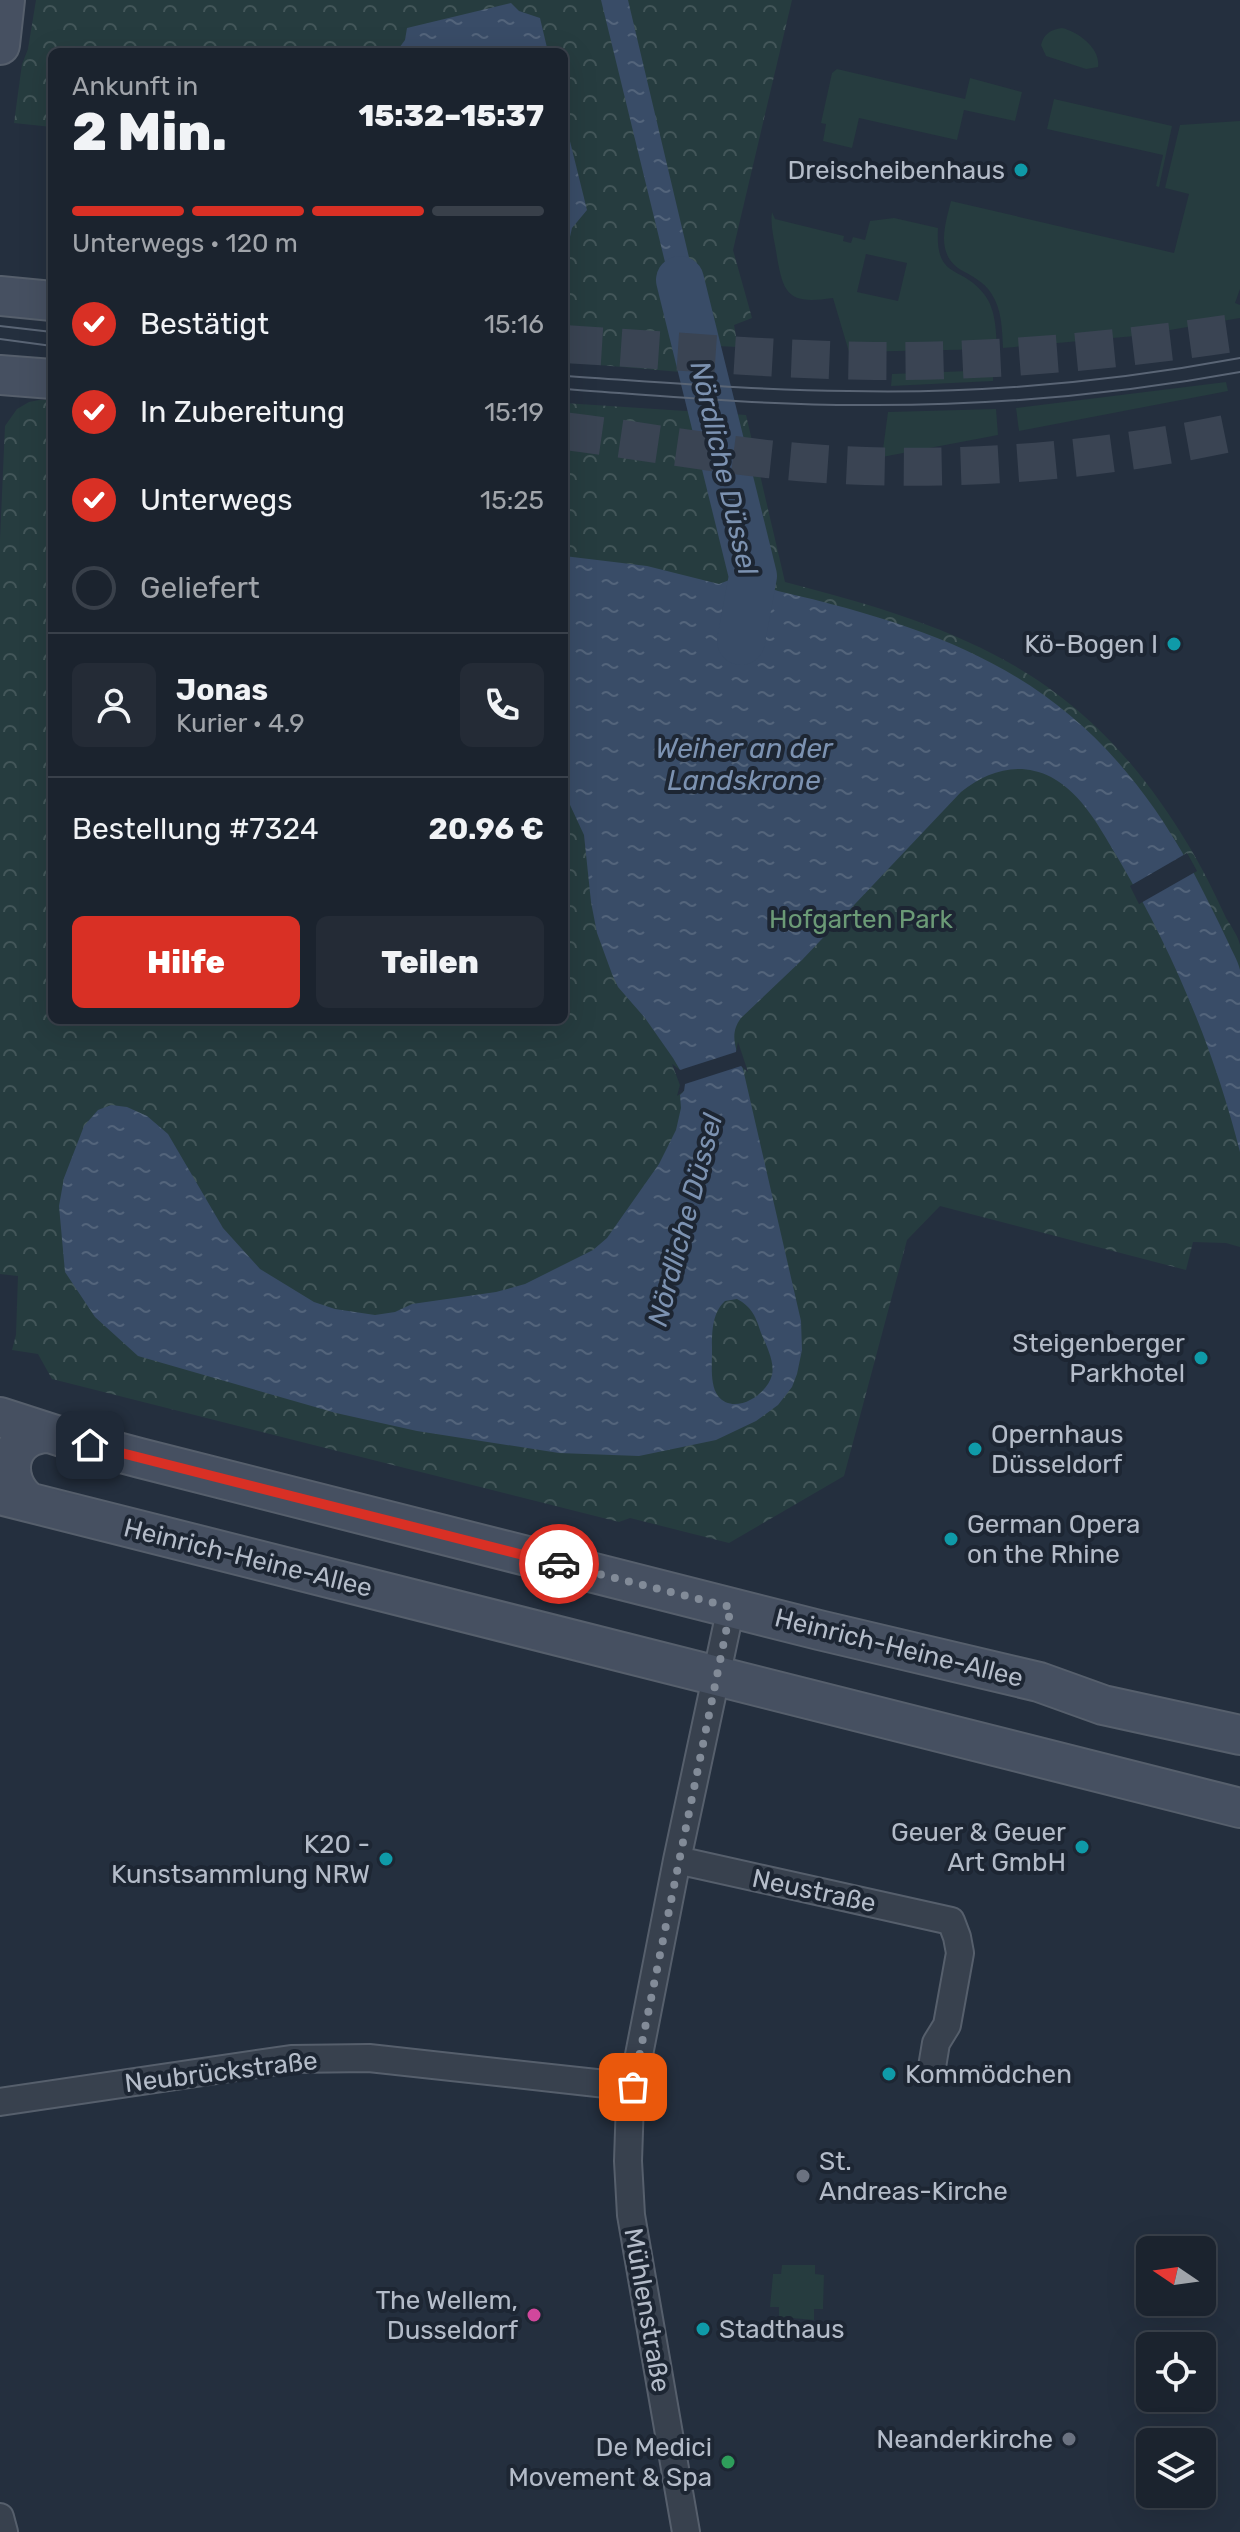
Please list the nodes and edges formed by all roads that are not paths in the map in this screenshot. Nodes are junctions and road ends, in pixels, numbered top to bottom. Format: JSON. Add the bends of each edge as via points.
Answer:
{"nodes":[{"id":1,"x":5,"y":0,"type":"edge"},
{"id":2,"x":0,"y":45,"type":"edge"},
{"id":3,"x":0,"y":296,"type":"edge"},
{"id":4,"x":48,"y":301,"type":"edge"},
{"id":5,"x":0,"y":375,"type":"edge"},
{"id":6,"x":48,"y":379,"type":"edge"},
{"id":7,"x":0,"y":1417,"type":"edge"},
{"id":8,"x":47,"y":1433,"type":"junction"},
{"id":9,"x":15,"y":1499,"type":"edge"},
{"id":10,"x":731,"y":1607,"type":"junction"},
{"id":11,"x":715,"y":1676,"type":"junction"},
{"id":12,"x":1240,"y":1735,"type":"edge"},
{"id":13,"x":1240,"y":1808,"type":"edge"},
{"id":14,"x":677,"y":1860,"type":"junction"},
{"id":15,"x":932,"y":2067,"type":"dead end"},
{"id":16,"x":633,"y":2087,"type":"junction"},
{"id":17,"x":0,"y":2102,"type":"edge"},
{"id":18,"x":0,"y":2517,"type":"edge"},
{"id":19,"x":4,"y":2532,"type":"edge"},
{"id":20,"x":686,"y":2532,"type":"edge"}],
"edges":[{"from":1,"to":2,"type":"main road"},
{"from":3,"to":4,"type":"main road"},
{"from":5,"to":6,"type":"main road"},
{"from":7,"to":8,"type":"main road","name":"Heinrich-Heine-Allee"},
{"from":8,"to":9,"type":"main road","via":[[23,1440],[14,1451],[9,1464],[12,1485],[21,1497]]},
{"from":8,"to":10,"type":"main road","name":"Heinrich-Heine-Allee"},
{"from":9,"to":11,"type":"main road","name":"Heinrich-Heine-Allee"},
{"from":10,"to":11,"type":"street","name":"Mühlenstraße"},
{"from":10,"to":12,"type":"main road","name":"Heinrich-Heine-Allee","via":[[1039,1682],[1103,1705]]},
{"from":11,"to":13,"type":"main road","name":"Heinrich-Heine-Allee"},
{"from":11,"to":14,"type":"street","name":"Mühlenstraße"},
{"from":14,"to":15,"type":"street","name":"Neustraße","via":[[951,1921],[960,1953],[947,2025],[936,2043]]},
{"from":14,"to":16,"type":"street","name":"Mühlenstraße"},
{"from":16,"to":17,"type":"street","name":"Neubrückstraße","via":[[369,2058],[291,2059]]},
{"from":16,"to":20,"type":"street","name":"Mühlenstraße","via":[[631,2215]]},
{"from":18,"to":19,"type":"street"}]}
